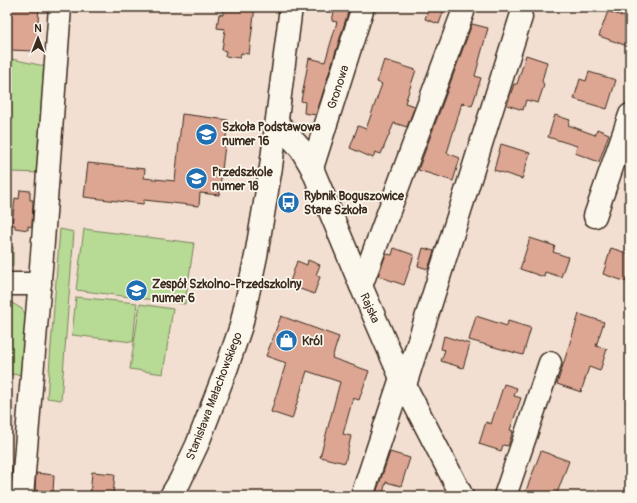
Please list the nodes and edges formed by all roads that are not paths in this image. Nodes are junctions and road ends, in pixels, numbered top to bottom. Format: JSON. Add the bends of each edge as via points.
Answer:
{"nodes":[{"id":1,"x":60,"y":7,"type":"edge"},
{"id":2,"x":291,"y":7,"type":"edge"},
{"id":3,"x":363,"y":7,"type":"edge"},
{"id":4,"x":463,"y":12,"type":"dead end"},
{"id":5,"x":521,"y":17,"type":"dead end"},
{"id":6,"x":630,"y":115,"type":"edge"},
{"id":7,"x":277,"y":122,"type":"junction"},
{"id":8,"x":312,"y":168,"type":"junction"},
{"id":9,"x":595,"y":216,"type":"dead end"},
{"id":10,"x":7,"y":284,"type":"edge"},
{"id":11,"x":40,"y":284,"type":"junction"},
{"id":12,"x":361,"y":286,"type":"junction"},
{"id":13,"x":550,"y":363,"type":"dead end"},
{"id":14,"x":403,"y":382,"type":"junction"},
{"id":15,"x":22,"y":496,"type":"edge"},
{"id":16,"x":171,"y":496,"type":"edge"},
{"id":17,"x":362,"y":496,"type":"edge"},
{"id":18,"x":462,"y":496,"type":"edge"},
{"id":19,"x":505,"y":496,"type":"edge"}],
"edges":[{"from":1,"to":11,"type":"street"},
{"from":2,"to":7,"type":"street","name":"Stanisława Małachowskiego"},
{"from":3,"to":8,"type":"street","name":"Gronowa"},
{"from":4,"to":12,"type":"street"},
{"from":5,"to":14,"type":"street"},
{"from":6,"to":9,"type":"street"},
{"from":7,"to":8,"type":"street","name":"Rajska","via":[[301,149]]},
{"from":7,"to":16,"type":"street","name":"Stanisława Małachowskiego","via":[[259,243],[241,326],[205,425]]},
{"from":8,"to":12,"type":"street","name":"Rajska"},
{"from":10,"to":11,"type":"street"},
{"from":11,"to":15,"type":"street"},
{"from":12,"to":14,"type":"street","name":"Rajska"},
{"from":13,"to":19,"type":"street"},
{"from":14,"to":17,"type":"street"},
{"from":14,"to":18,"type":"street","name":"Rajska"}]}
